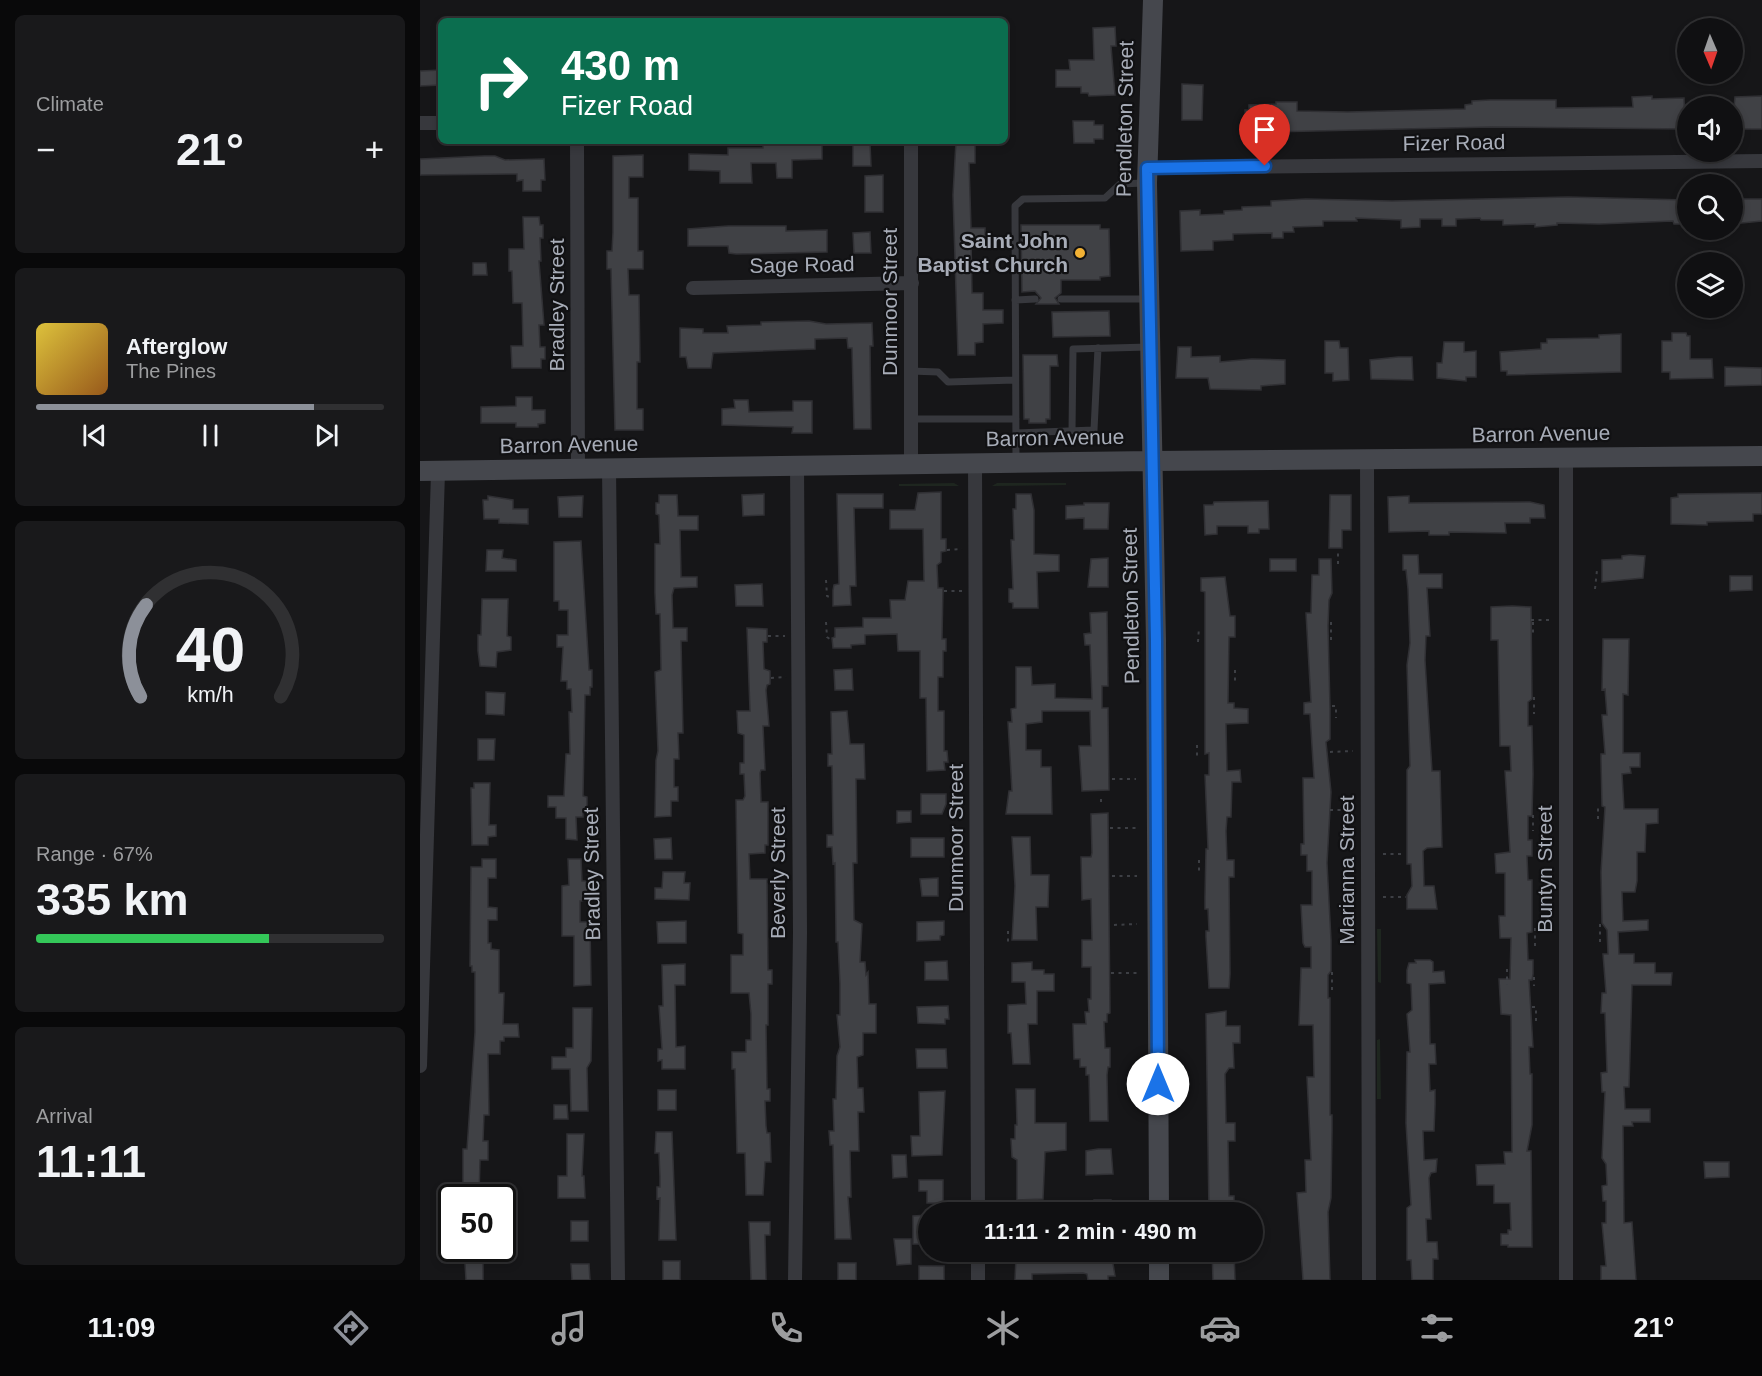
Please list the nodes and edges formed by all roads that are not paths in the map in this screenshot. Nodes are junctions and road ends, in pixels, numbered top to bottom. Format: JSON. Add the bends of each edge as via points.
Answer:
{"nodes":[{"id":1,"x":1153,"y":0,"type":"edge"},
{"id":2,"x":420,"y":123,"type":"edge"},
{"id":3,"x":438,"y":123,"type":"edge"},
{"id":4,"x":577,"y":144,"type":"edge"},
{"id":5,"x":911,"y":144,"type":"edge"},
{"id":6,"x":1762,"y":161,"type":"edge"},
{"id":7,"x":1147,"y":175,"type":"junction"},
{"id":8,"x":912,"y":283,"type":"junction"},
{"id":9,"x":693,"y":288,"type":"dead end"},
{"id":10,"x":1035,"y":299,"type":"dead end"},
{"id":11,"x":1061,"y":299,"type":"dead end"},
{"id":12,"x":1148,"y":299,"type":"junction"},
{"id":13,"x":1015,"y":300,"type":"junction"},
{"id":14,"x":1149,"y":347,"type":"junction"},
{"id":15,"x":1098,"y":348,"type":"junction"},
{"id":16,"x":911,"y":371,"type":"junction"},
{"id":17,"x":1016,"y":380,"type":"junction"},
{"id":18,"x":911,"y":419,"type":"junction"},
{"id":19,"x":1016,"y":419,"type":"junction"},
{"id":20,"x":1072,"y":431,"type":"junction"},
{"id":21,"x":1016,"y":433,"type":"junction"},
{"id":22,"x":1762,"y":456,"type":"edge"},
{"id":23,"x":1566,"y":458,"type":"junction"},
{"id":24,"x":1367,"y":460,"type":"junction"},
{"id":25,"x":1153,"y":461,"type":"junction"},
{"id":26,"x":1016,"y":462,"type":"junction"},
{"id":27,"x":975,"y":463,"type":"junction"},
{"id":28,"x":911,"y":464,"type":"junction"},
{"id":29,"x":798,"y":465,"type":"junction"},
{"id":30,"x":578,"y":468,"type":"junction"},
{"id":31,"x":609,"y":468,"type":"junction"},
{"id":32,"x":429,"y":472,"type":"edge"},
{"id":33,"x":421,"y":992,"type":"edge"},
{"id":34,"x":420,"y":1066,"type":"edge"},
{"id":35,"x":978,"y":1202,"type":"edge"},
{"id":36,"x":1159,"y":1202,"type":"edge"},
{"id":37,"x":978,"y":1262,"type":"edge"},
{"id":38,"x":1159,"y":1262,"type":"edge"},
{"id":39,"x":618,"y":1280,"type":"edge"},
{"id":40,"x":795,"y":1280,"type":"edge"},
{"id":41,"x":978,"y":1280,"type":"edge"},
{"id":42,"x":1159,"y":1280,"type":"edge"},
{"id":43,"x":1368,"y":1280,"type":"edge"},
{"id":44,"x":1566,"y":1280,"type":"edge"}],
"edges":[{"from":1,"to":7,"type":"main road","name":"Pendleton Street"},
{"from":2,"to":3,"type":"street"},
{"from":4,"to":30,"type":"street","name":"Bradley Street"},
{"from":5,"to":8,"type":"street","name":"Dunmoor Street"},
{"from":6,"to":7,"type":"street","name":"Fizer Road"},
{"from":7,"to":12,"type":"main road","name":"Pendleton Street"},
{"from":7,"to":13,"type":"lane","via":[[1120,184],[1105,198],[1019,201],[1015,206]]},
{"from":8,"to":9,"type":"street","name":"Sage Road"},
{"from":8,"to":16,"type":"street","name":"Dunmoor Street"},
{"from":10,"to":13,"type":"lane"},
{"from":11,"to":12,"type":"lane"},
{"from":12,"to":14,"type":"main road","name":"Pendleton Street"},
{"from":13,"to":17,"type":"lane"},
{"from":14,"to":15,"type":"lane"},
{"from":14,"to":25,"type":"main road","name":"Pendleton Street"},
{"from":15,"to":20,"type":"lane","via":[[1095,427],[1092,431]]},
{"from":15,"to":20,"type":"lane","via":[[1072,351]]},
{"from":16,"to":17,"type":"lane","via":[[938,372],[948,382]]},
{"from":16,"to":18,"type":"street","name":"Dunmoor Street"},
{"from":17,"to":19,"type":"lane"},
{"from":18,"to":19,"type":"lane"},
{"from":18,"to":28,"type":"street","name":"Dunmoor Street"},
{"from":19,"to":21,"type":"lane"},
{"from":20,"to":21,"type":"lane"},
{"from":21,"to":26,"type":"lane"},
{"from":22,"to":23,"type":"main road","name":"Barron Avenue"},
{"from":23,"to":24,"type":"main road","name":"Barron Avenue"},
{"from":23,"to":44,"type":"street","name":"Buntyn Street"},
{"from":24,"to":25,"type":"main road","name":"Barron Avenue"},
{"from":24,"to":43,"type":"street","name":"Marianna Street"},
{"from":25,"to":26,"type":"main road","name":"Barron Avenue"},
{"from":25,"to":36,"type":"main road","name":"Pendleton Street"},
{"from":26,"to":27,"type":"main road","name":"Barron Avenue"},
{"from":27,"to":28,"type":"main road","name":"Barron Avenue"},
{"from":27,"to":35,"type":"street","name":"Dunmoor Street"},
{"from":28,"to":29,"type":"main road","name":"Barron Avenue"},
{"from":29,"to":31,"type":"main road","name":"Barron Avenue"},
{"from":29,"to":40,"type":"street","name":"Beverly Street","via":[[800,933]]},
{"from":30,"to":31,"type":"main road","name":"Barron Avenue"},
{"from":30,"to":32,"type":"main road","name":"Barron Avenue"},
{"from":31,"to":39,"type":"street","name":"Bradley Street"},
{"from":32,"to":33,"type":"street"},
{"from":33,"to":34,"type":"street"},
{"from":37,"to":41,"type":"street"},
{"from":38,"to":42,"type":"main road"}]}
